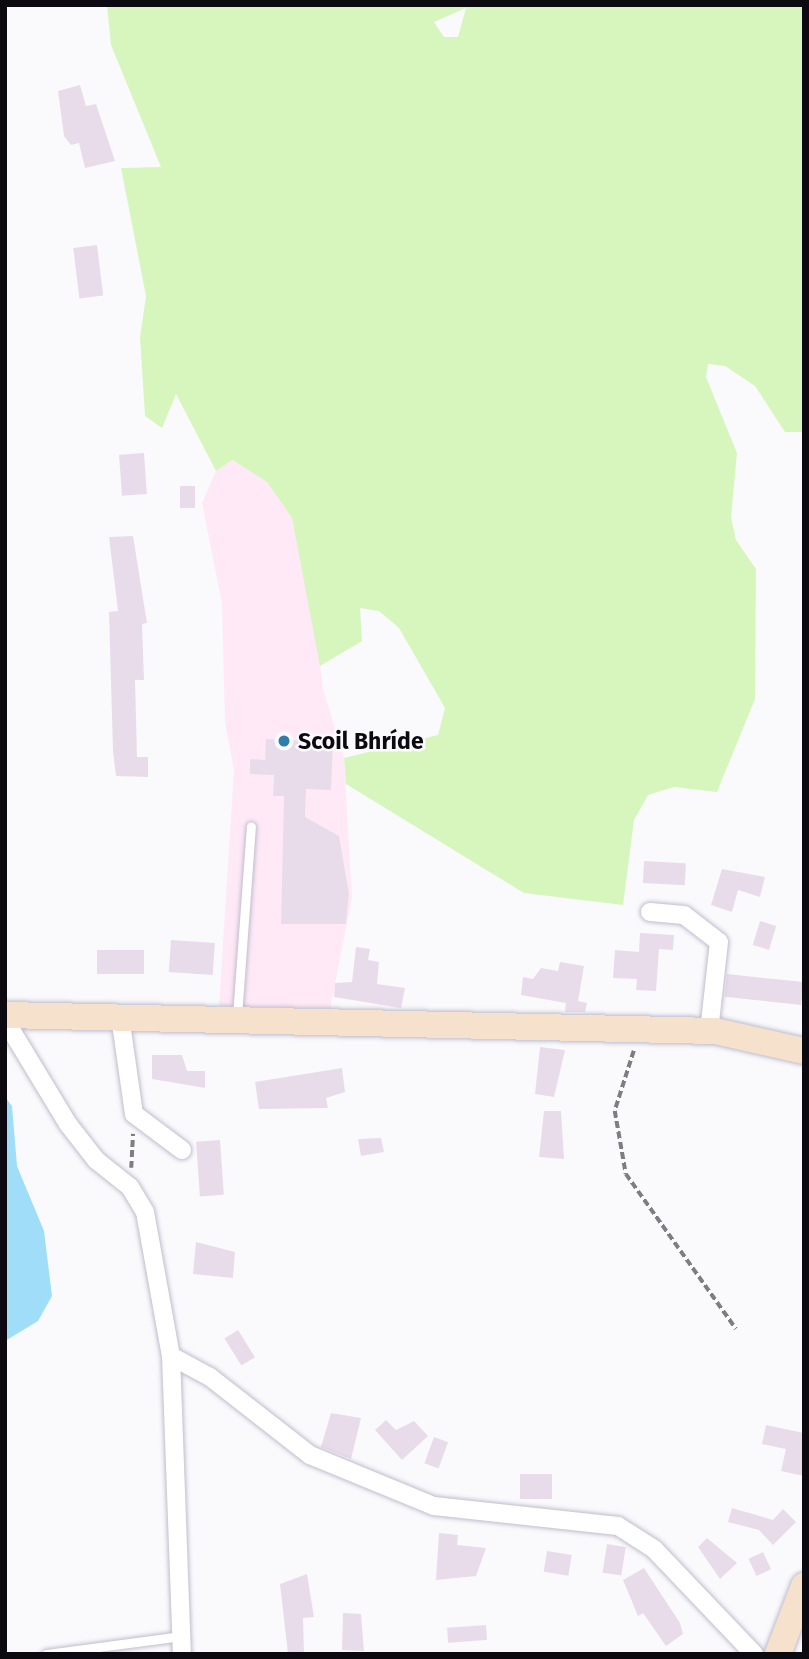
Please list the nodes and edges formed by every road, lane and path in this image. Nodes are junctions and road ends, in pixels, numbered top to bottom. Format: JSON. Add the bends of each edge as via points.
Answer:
{"nodes":[{"id":1,"x":251,"y":827,"type":"dead end"},
{"id":2,"x":650,"y":912,"type":"dead end"},
{"id":3,"x":120,"y":1016,"type":"junction"},
{"id":4,"x":5,"y":1018,"type":"edge"},
{"id":5,"x":237,"y":1018,"type":"junction"},
{"id":6,"x":645,"y":1031,"type":"junction"},
{"id":7,"x":709,"y":1031,"type":"junction"},
{"id":8,"x":804,"y":1051,"type":"edge"},
{"id":9,"x":134,"y":1114,"type":"junction"},
{"id":10,"x":182,"y":1150,"type":"dead end"},
{"id":11,"x":130,"y":1187,"type":"junction"},
{"id":12,"x":736,"y":1329,"type":"dead end"},
{"id":13,"x":171,"y":1356,"type":"junction"},
{"id":14,"x":804,"y":1586,"type":"edge"},
{"id":15,"x":181,"y":1645,"type":"edge"},
{"id":16,"x":46,"y":1654,"type":"edge"},
{"id":17,"x":754,"y":1654,"type":"edge"},
{"id":18,"x":778,"y":1654,"type":"edge"}],
"edges":[{"from":1,"to":5,"type":"lane"},
{"from":2,"to":7,"type":"street","via":[[684,915],[719,942]]},
{"from":3,"to":4,"type":"street"},
{"from":3,"to":5,"type":"street"},
{"from":3,"to":9,"type":"street"},
{"from":4,"to":11,"type":"street","via":[[68,1124],[96,1160]]},
{"from":5,"to":6,"type":"street"},
{"from":6,"to":7,"type":"street"},
{"from":6,"to":12,"type":"path","via":[[625,1069],[615,1111],[617,1150],[646,1209]]},
{"from":7,"to":8,"type":"street"},
{"from":9,"to":10,"type":"street"},
{"from":9,"to":11,"type":"path"},
{"from":11,"to":13,"type":"street","via":[[145,1212]]},
{"from":13,"to":15,"type":"street"},
{"from":13,"to":17,"type":"street","via":[[210,1377],[310,1455],[434,1506],[618,1525],[654,1549]]},
{"from":14,"to":18,"type":"street"},
{"from":15,"to":16,"type":"lane"}]}
